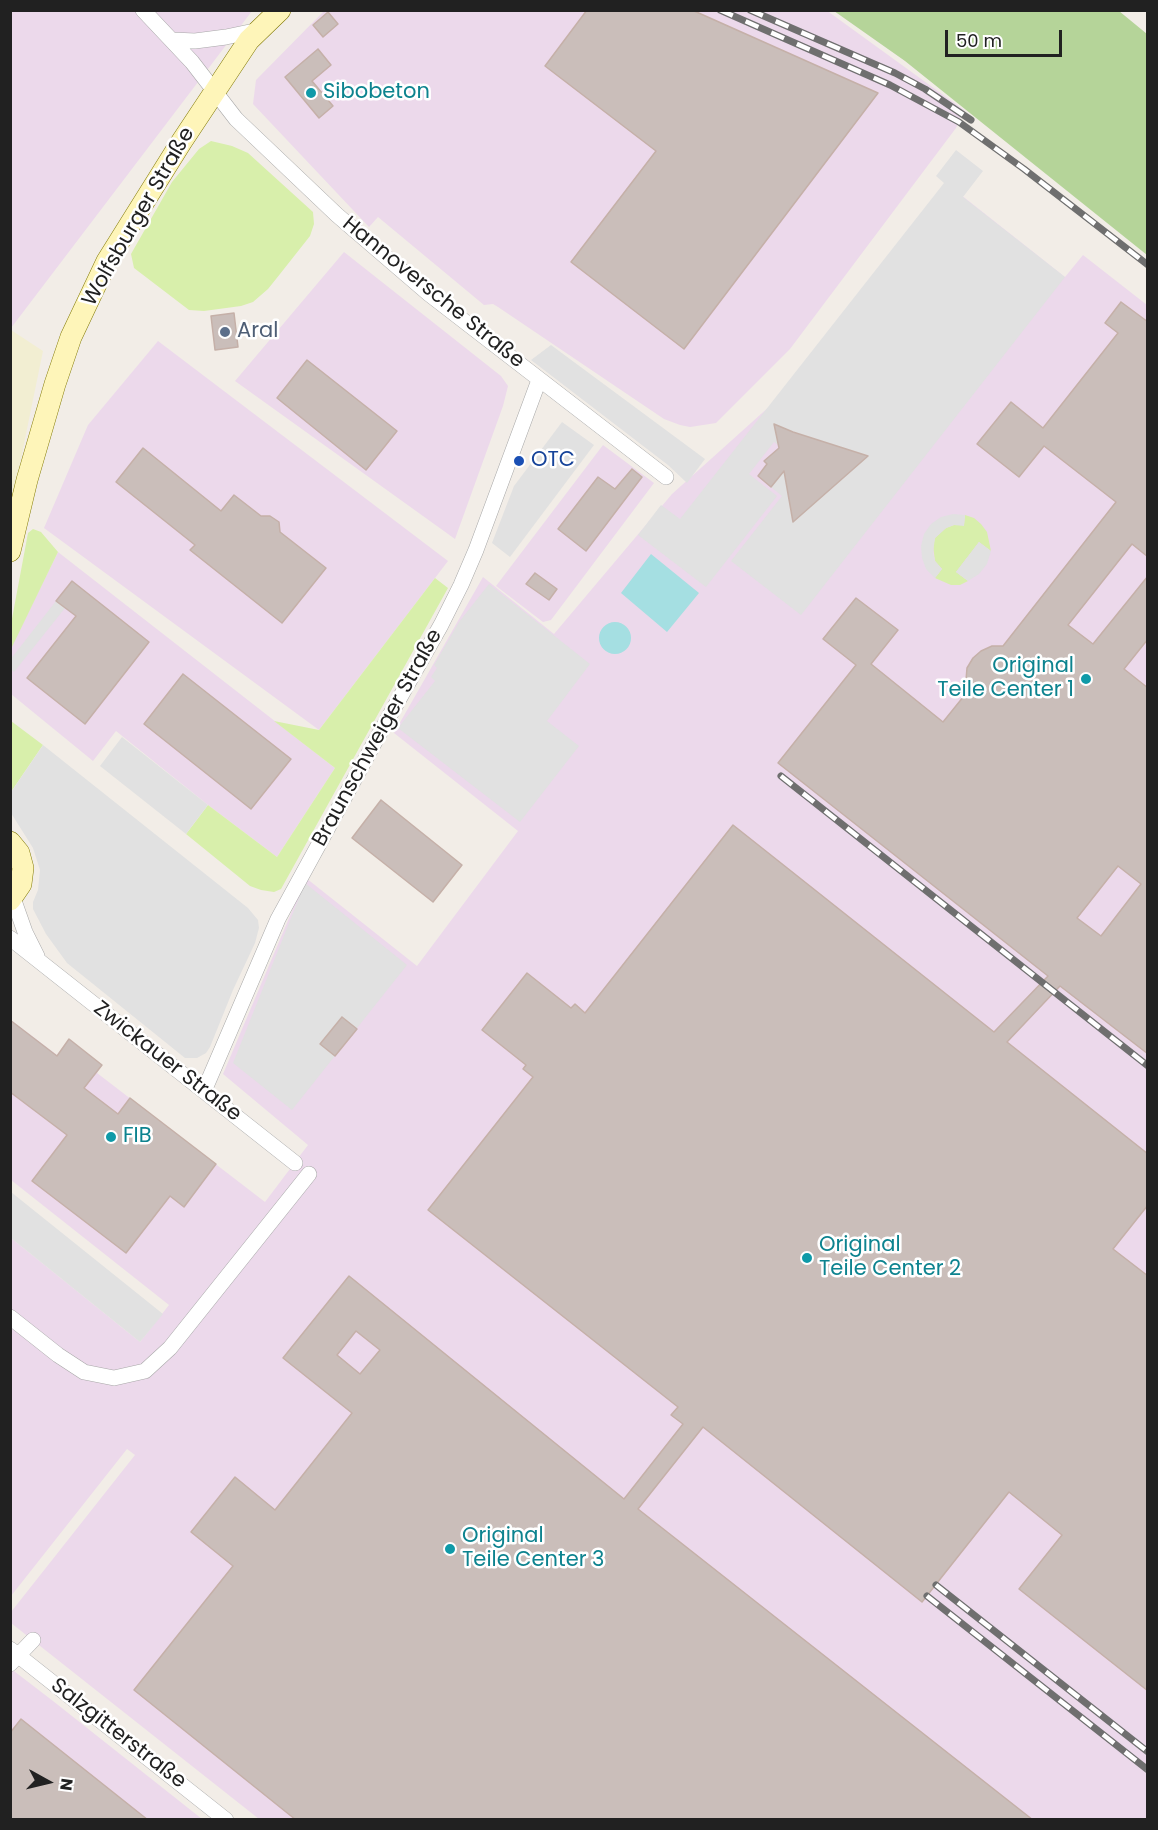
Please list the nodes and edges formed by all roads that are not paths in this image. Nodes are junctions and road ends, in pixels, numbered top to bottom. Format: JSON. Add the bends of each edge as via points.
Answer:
{"nodes":[{"id":1,"x":144,"y":10,"type":"edge"},
{"id":2,"x":280,"y":10,"type":"edge"},
{"id":3,"x":261,"y":29,"type":"junction"},
{"id":4,"x":173,"y":40,"type":"junction"},
{"id":5,"x":215,"y":92,"type":"junction"},
{"id":6,"x":539,"y":380,"type":"junction"},
{"id":7,"x":666,"y":477,"type":"dead end"},
{"id":8,"x":10,"y":551,"type":"edge"},
{"id":9,"x":10,"y":842,"type":"edge"},
{"id":10,"x":12,"y":899,"type":"edge"},
{"id":11,"x":10,"y":938,"type":"edge"},
{"id":12,"x":40,"y":961,"type":"junction"},
{"id":13,"x":204,"y":1092,"type":"junction"},
{"id":14,"x":295,"y":1163,"type":"dead end"},
{"id":15,"x":309,"y":1174,"type":"dead end"},
{"id":16,"x":10,"y":1317,"type":"edge"},
{"id":17,"x":33,"y":1640,"type":"dead end"},
{"id":18,"x":13,"y":1656,"type":"edge"},
{"id":19,"x":225,"y":1820,"type":"edge"}],
"edges":[{"from":1,"to":4,"type":"street","name":"Hannoversche Straße"},
{"from":2,"to":3,"type":"street","name":"Wolfsburger Straße"},
{"from":3,"to":4,"type":"street","via":[[211,39]]},
{"from":3,"to":5,"type":"street","name":"Wolfsburger Straße","via":[[249,40]]},
{"from":4,"to":5,"type":"street","name":"Hannoversche Straße"},
{"from":5,"to":6,"type":"street","name":"Hannoversche Straße","via":[[236,118],[337,215]]},
{"from":5,"to":8,"type":"street","name":"Wolfsburger Straße","via":[[107,261],[71,337],[27,480]]},
{"from":6,"to":7,"type":"street","name":"Hannoversche Straße"},
{"from":6,"to":13,"type":"street","name":"Braunschweiger Straße","via":[[461,585],[278,919]]},
{"from":9,"to":10,"type":"street","via":[[23,868],[21,884]]},
{"from":10,"to":12,"type":"street","name":"Zwickauer Straße"},
{"from":11,"to":12,"type":"street","name":"Zwickauer Straße"},
{"from":12,"to":13,"type":"street","name":"Zwickauer Straße"},
{"from":13,"to":14,"type":"street","name":"Zwickauer Straße"},
{"from":15,"to":16,"type":"street","via":[[170,1348],[145,1371],[114,1378],[84,1372]]},
{"from":17,"to":18,"type":"street"},
{"from":18,"to":19,"type":"street","name":"Salzgitterstraße"}]}
